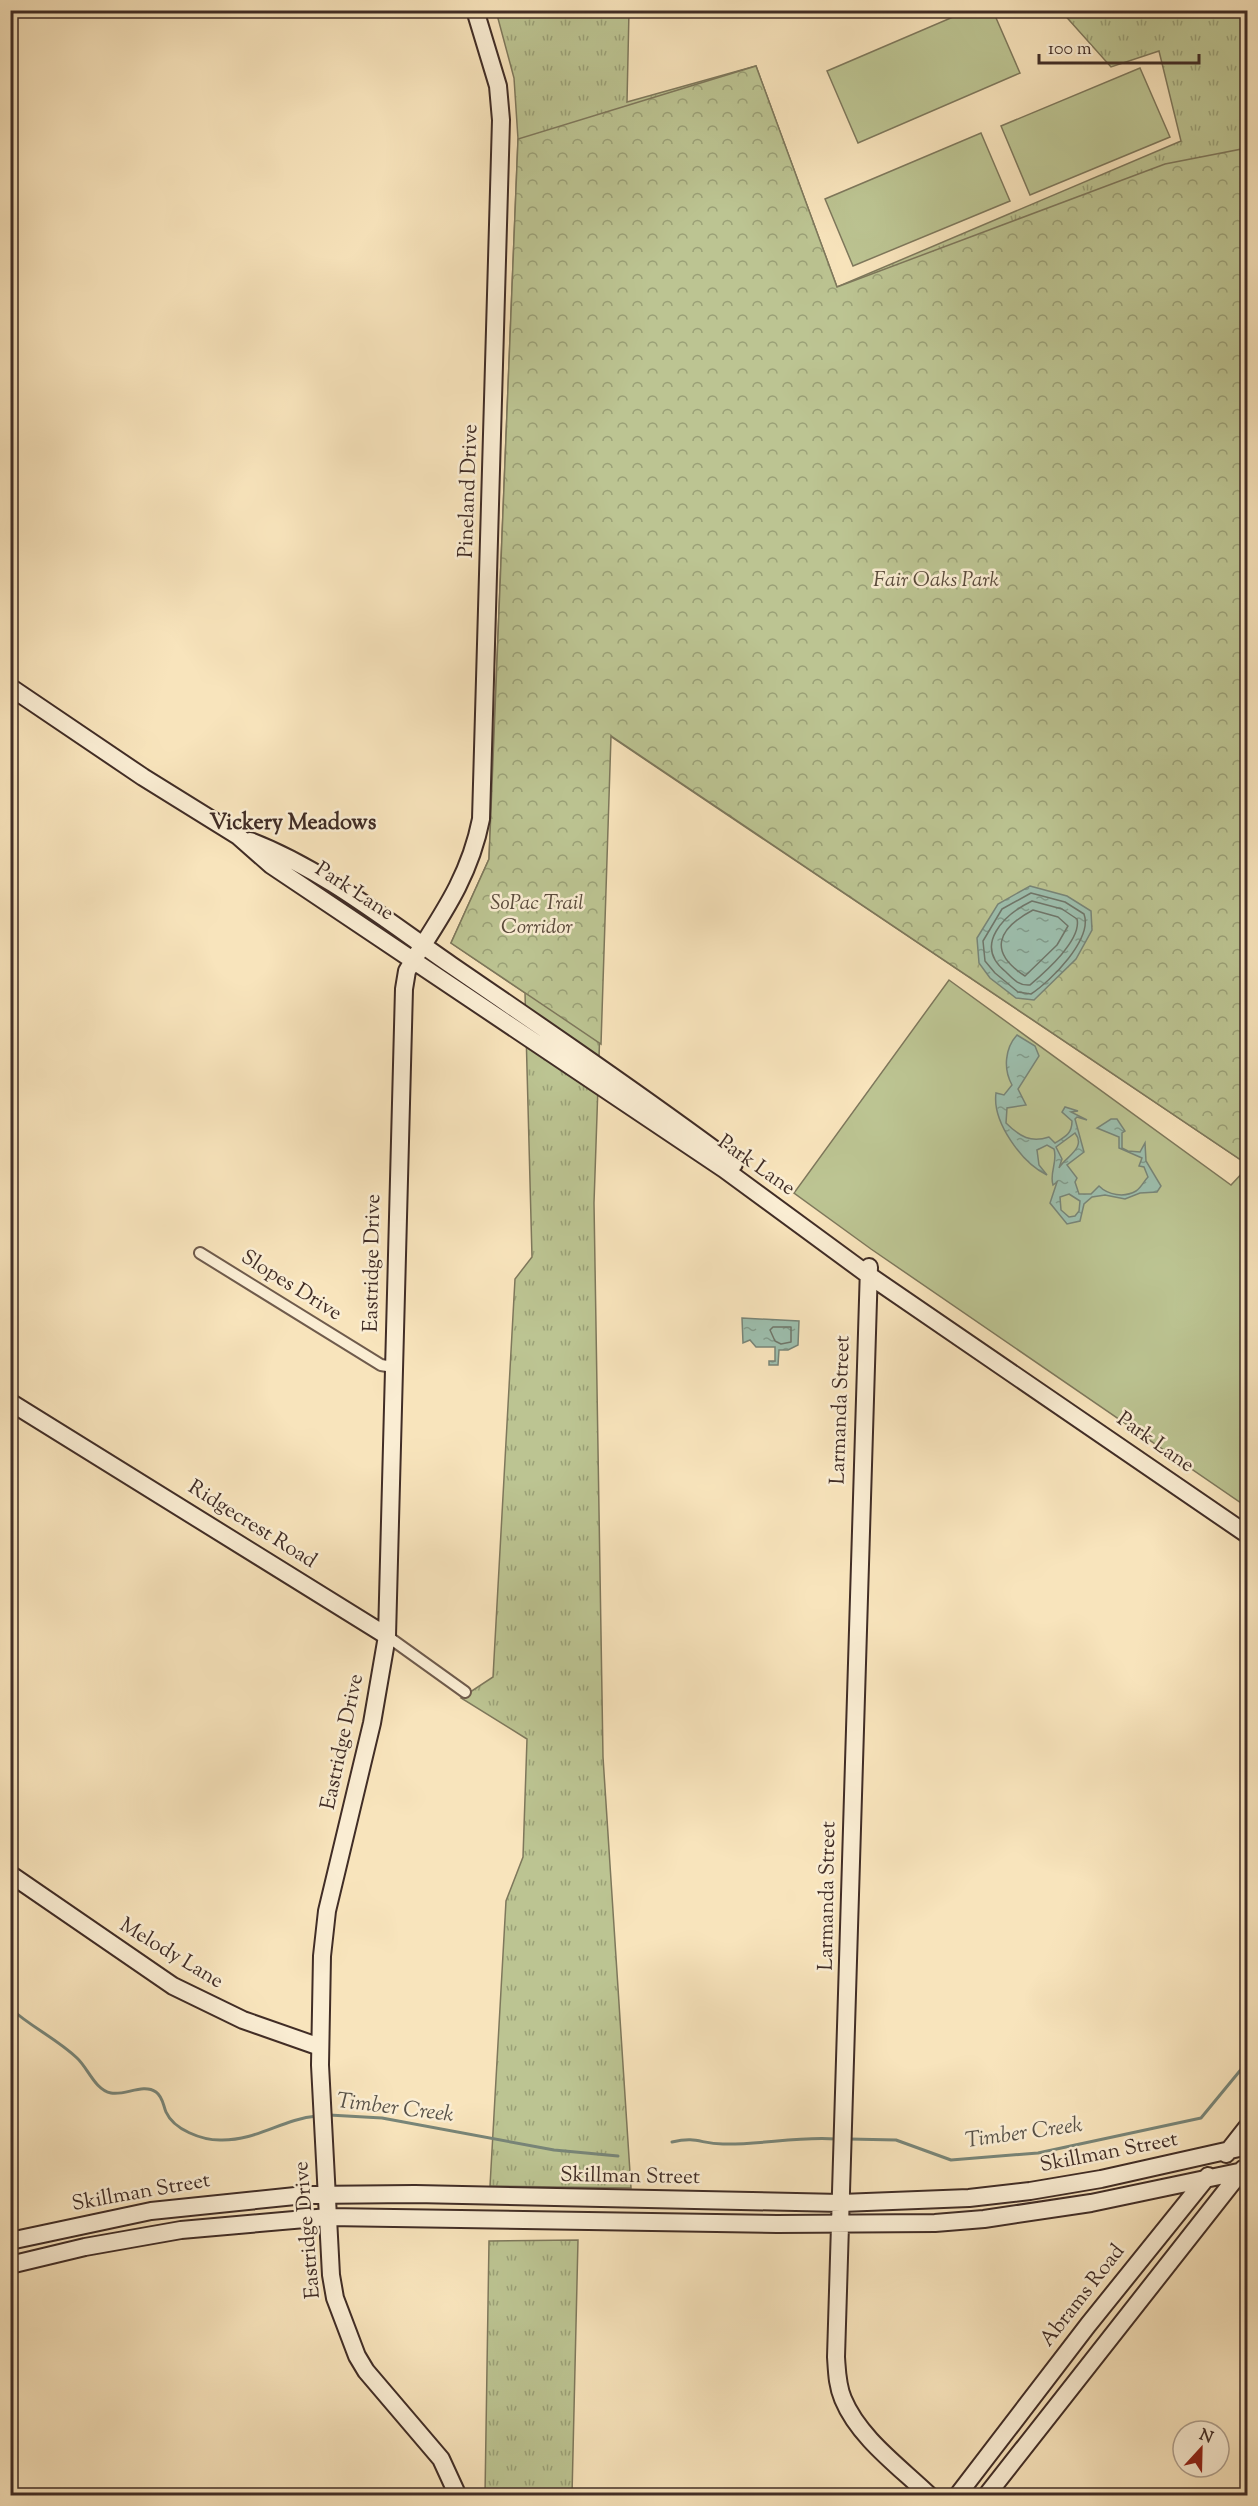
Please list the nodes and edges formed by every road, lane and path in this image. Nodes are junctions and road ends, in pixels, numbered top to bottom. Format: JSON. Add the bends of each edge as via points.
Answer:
{"nodes":[{"id":1,"x":475,"y":10,"type":"edge"},
{"id":2,"x":10,"y":687,"type":"edge"},
{"id":3,"x":418,"y":952,"type":"junction"},
{"id":4,"x":611,"y":1074,"type":"junction"},
{"id":5,"x":601,"y":1088,"type":"junction"},
{"id":6,"x":705,"y":1150,"type":"junction"},
{"id":7,"x":200,"y":1253,"type":"dead end"},
{"id":8,"x":869,"y":1269,"type":"junction"},
{"id":9,"x":891,"y":1290,"type":"junction"},
{"id":10,"x":866,"y":1318,"type":"junction"},
{"id":11,"x":393,"y":1367,"type":"junction"},
{"id":12,"x":10,"y":1402,"type":"edge"},
{"id":13,"x":1248,"y":1521,"type":"edge"},
{"id":14,"x":1248,"y":1534,"type":"edge"},
{"id":15,"x":387,"y":1636,"type":"junction"},
{"id":16,"x":465,"y":1692,"type":"dead end"},
{"id":17,"x":10,"y":1874,"type":"edge"},
{"id":18,"x":320,"y":2047,"type":"junction"},
{"id":19,"x":1248,"y":2126,"type":"edge"},
{"id":20,"x":1248,"y":2146,"type":"edge"},
{"id":21,"x":1227,"y":2152,"type":"junction"},
{"id":22,"x":1245,"y":2169,"type":"edge"},
{"id":23,"x":1206,"y":2180,"type":"junction"},
{"id":24,"x":327,"y":2194,"type":"junction"},
{"id":25,"x":841,"y":2203,"type":"junction"},
{"id":26,"x":328,"y":2217,"type":"junction"},
{"id":27,"x":80,"y":2225,"type":"junction"},
{"id":28,"x":840,"y":2225,"type":"junction"},
{"id":29,"x":10,"y":2241,"type":"edge"},
{"id":30,"x":85,"y":2247,"type":"junction"},
{"id":31,"x":10,"y":2265,"type":"edge"},
{"id":32,"x":1083,"y":2331,"type":"junction"},
{"id":33,"x":1102,"y":2347,"type":"junction"},
{"id":34,"x":458,"y":2496,"type":"edge"},
{"id":35,"x":930,"y":2496,"type":"edge"},
{"id":36,"x":957,"y":2496,"type":"edge"},
{"id":37,"x":986,"y":2496,"type":"edge"}],
"edges":[{"from":1,"to":3,"type":"main road","name":"Pineland Drive","via":[[498,86],[501,120],[483,789],[471,861]]},
{"from":2,"to":3,"type":"main road","name":"Park Lane","via":[[238,836],[278,851]]},
{"from":3,"to":4,"type":"main road","name":"Park Lane"},
{"from":3,"to":5,"type":"main road","name":"Park Lane"},
{"from":3,"to":11,"type":"main road","name":"Eastridge Drive","via":[[407,971],[402,1005]]},
{"from":4,"to":5,"type":"main road"},
{"from":4,"to":6,"type":"main road","name":"Park Lane"},
{"from":5,"to":6,"type":"main road","name":"Park Lane"},
{"from":6,"to":8,"type":"main road","name":"Park Lane"},
{"from":7,"to":11,"type":"street","name":"Slopes Drive","via":[[381,1365]]},
{"from":8,"to":9,"type":"main road","name":"Park Lane"},
{"from":8,"to":10,"type":"main road","name":"Larmanda Street"},
{"from":8,"to":13,"type":"main road","name":"Park Lane"},
{"from":9,"to":10,"type":"main road","via":[[878,1297]]},
{"from":9,"to":14,"type":"main road","name":"Park Lane"},
{"from":10,"to":25,"type":"main road","name":"Larmanda Street"},
{"from":11,"to":15,"type":"main road","name":"Eastridge Drive"},
{"from":12,"to":15,"type":"main road","name":"Ridgecrest Road"},
{"from":15,"to":16,"type":"street","name":"Ridgecrest Road"},
{"from":15,"to":18,"type":"main road","name":"Eastridge Drive","via":[[372,1723],[324,1930]]},
{"from":17,"to":18,"type":"main road","name":"Melody Lane","via":[[173,1986],[243,2020]]},
{"from":18,"to":24,"type":"main road","name":"Eastridge Drive"},
{"from":19,"to":21,"type":"main road","name":"Abrams Road"},
{"from":20,"to":21,"type":"main road","name":"Skillman Street"},
{"from":21,"to":23,"type":"main road","name":"Abrams Road"},
{"from":21,"to":25,"type":"main road","name":"Skillman Street","via":[[1030,2192]]},
{"from":22,"to":23,"type":"main road","name":"Skillman Street"},
{"from":22,"to":33,"type":"main road"},
{"from":23,"to":28,"type":"main road","name":"Skillman Street","via":[[984,2219]]},
{"from":23,"to":32,"type":"main road","name":"Abrams Road"},
{"from":24,"to":25,"type":"main road","name":"Skillman Street"},
{"from":24,"to":26,"type":"main road","name":"Eastridge Drive"},
{"from":24,"to":27,"type":"main road","name":"Skillman Street","via":[[187,2206]]},
{"from":25,"to":28,"type":"main road","name":"Larmanda Street"},
{"from":26,"to":28,"type":"main road","name":"Skillman Street"},
{"from":26,"to":30,"type":"main road","name":"Skillman Street","via":[[218,2224]]},
{"from":26,"to":34,"type":"main road","name":"Eastridge Drive","via":[[335,2298],[348,2337],[366,2371],[441,2459]]},
{"from":27,"to":29,"type":"main road","name":"Skillman Street"},
{"from":27,"to":30,"type":"main road"},
{"from":28,"to":35,"type":"main road","name":"Larmanda Street","via":[[838,2384],[868,2436]]},
{"from":30,"to":31,"type":"main road","name":"Skillman Street"},
{"from":32,"to":33,"type":"main road"},
{"from":32,"to":36,"type":"main road","name":"Abrams Road"},
{"from":33,"to":37,"type":"main road"}]}
